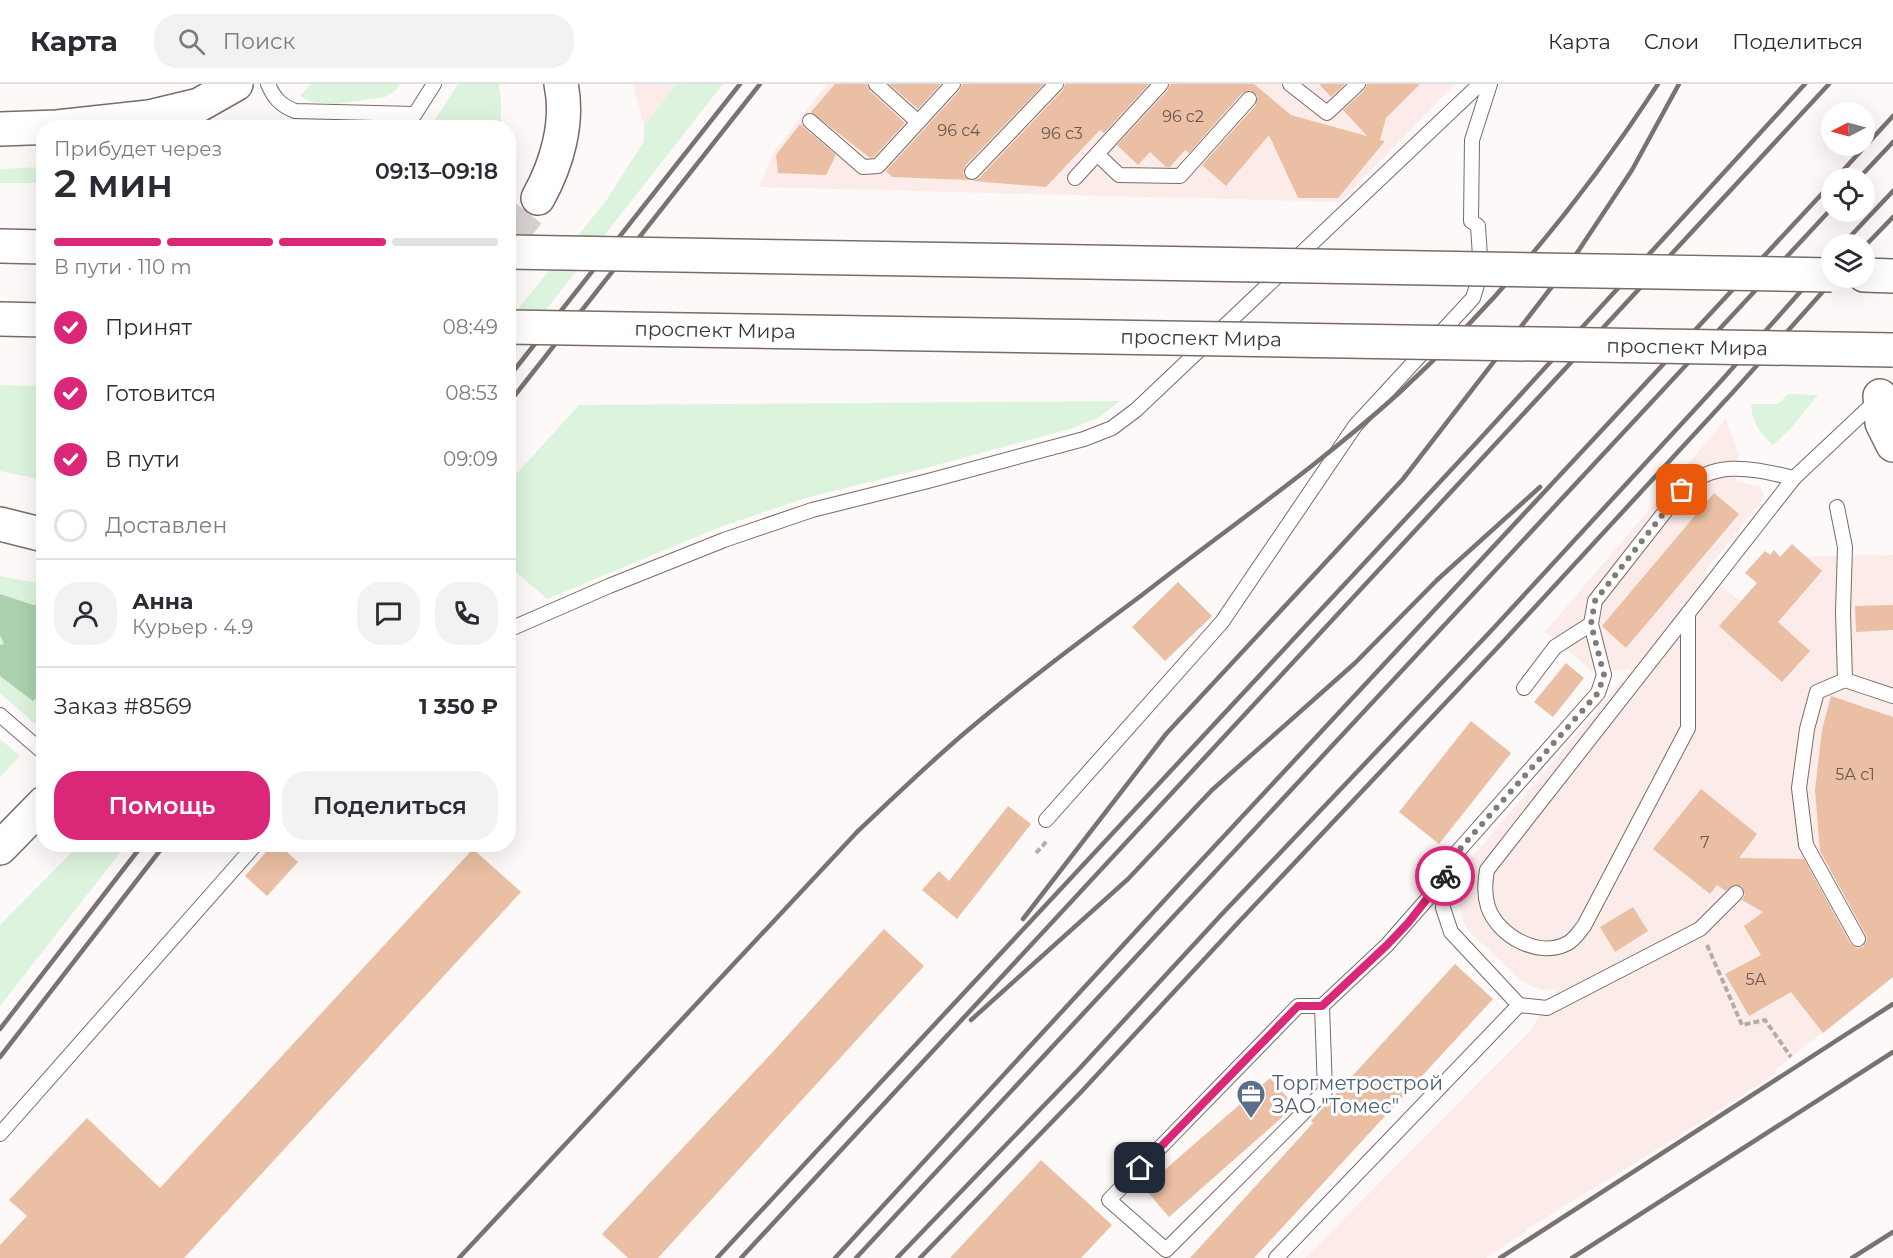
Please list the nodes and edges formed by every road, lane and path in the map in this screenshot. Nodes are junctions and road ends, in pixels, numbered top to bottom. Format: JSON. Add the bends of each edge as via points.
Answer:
{"nodes":[{"id":1,"x":236,"y":84,"type":"edge"},
{"id":2,"x":268,"y":84,"type":"edge"},
{"id":3,"x":434,"y":84,"type":"edge"},
{"id":4,"x":561,"y":84,"type":"edge"},
{"id":5,"x":876,"y":84,"type":"edge"},
{"id":6,"x":954,"y":84,"type":"edge"},
{"id":7,"x":1056,"y":84,"type":"edge"},
{"id":8,"x":1161,"y":84,"type":"edge"},
{"id":9,"x":1290,"y":84,"type":"edge"},
{"id":10,"x":1358,"y":84,"type":"edge"},
{"id":11,"x":1480,"y":84,"type":"edge"},
{"id":12,"x":1490,"y":84,"type":"edge"},
{"id":13,"x":1249,"y":99,"type":"dead end"},
{"id":14,"x":121,"y":120,"type":"edge"},
{"id":15,"x":810,"y":121,"type":"dead end"},
{"id":16,"x":918,"y":122,"type":"junction"},
{"id":17,"x":36,"y":128,"type":"edge"},
{"id":18,"x":0,"y":129,"type":"edge"},
{"id":19,"x":1097,"y":154,"type":"junction"},
{"id":20,"x":972,"y":172,"type":"dead end"},
{"id":21,"x":1075,"y":178,"type":"dead end"},
{"id":22,"x":538,"y":198,"type":"tunnel mouth"},
{"id":23,"x":0,"y":246,"type":"edge"},
{"id":24,"x":36,"y":247,"type":"edge"},
{"id":25,"x":516,"y":252,"type":"edge"},
{"id":26,"x":1821,"y":275,"type":"edge"},
{"id":27,"x":1875,"y":275,"type":"edge"},
{"id":28,"x":1893,"y":276,"type":"edge"},
{"id":29,"x":0,"y":319,"type":"edge"},
{"id":30,"x":36,"y":321,"type":"edge"},
{"id":31,"x":36,"y":322,"type":"edge"},
{"id":32,"x":516,"y":327,"type":"edge"},
{"id":33,"x":0,"y":329,"type":"edge"},
{"id":34,"x":1893,"y":350,"type":"edge"},
{"id":35,"x":1880,"y":396,"type":"joint"},
{"id":36,"x":1893,"y":445,"type":"edge"},
{"id":37,"x":1794,"y":478,"type":"junction"},
{"id":38,"x":1837,"y":507,"type":"dead end"},
{"id":39,"x":0,"y":524,"type":"edge"},
{"id":40,"x":36,"y":533,"type":"edge"},
{"id":41,"x":1688,"y":613,"type":"junction"},
{"id":42,"x":1591,"y":624,"type":"junction"},
{"id":43,"x":516,"y":627,"type":"edge"},
{"id":44,"x":1845,"y":680,"type":"junction"},
{"id":45,"x":1524,"y":688,"type":"dead end"},
{"id":46,"x":1893,"y":696,"type":"edge"},
{"id":47,"x":0,"y":715,"type":"edge"},
{"id":48,"x":36,"y":746,"type":"edge"},
{"id":49,"x":36,"y":811,"type":"edge"},
{"id":50,"x":1046,"y":820,"type":"dead end"},
{"id":51,"x":0,"y":848,"type":"edge"},
{"id":52,"x":249,"y":852,"type":"edge"},
{"id":53,"x":1444,"y":880,"type":"junction"},
{"id":54,"x":1736,"y":893,"type":"dead end"},
{"id":55,"x":1700,"y":929,"type":"junction"},
{"id":56,"x":1858,"y":939,"type":"dead end"},
{"id":57,"x":1519,"y":1005,"type":"junction"},
{"id":58,"x":1322,"y":1006,"type":"junction"},
{"id":59,"x":1791,"y":1057,"type":"dead end"},
{"id":60,"x":0,"y":1134,"type":"edge"},
{"id":61,"x":1276,"y":1258,"type":"edge"}],
"edges":[{"from":1,"to":14,"type":"main road","via":[[199,105]]},
{"from":2,"to":3,"type":"lane","via":[[282,106],[295,111],[415,114]]},
{"from":4,"to":22,"type":"main road","via":[[563,127]]},
{"from":5,"to":16,"type":"lane"},
{"from":6,"to":16,"type":"lane"},
{"from":7,"to":20,"type":"lane"},
{"from":8,"to":19,"type":"lane"},
{"from":9,"to":10,"type":"lane","via":[[1327,113]]},
{"from":11,"to":43,"type":"lane","via":[[1113,428],[1043,451],[812,510],[724,540]]},
{"from":12,"to":50,"type":"lane","via":[[1472,140],[1471,221],[1478,226],[1481,272],[1473,298],[1355,426],[1222,622]]},
{"from":13,"to":19,"type":"lane","via":[[1180,176],[1119,175]]},
{"from":15,"to":16,"type":"lane","via":[[863,167],[878,166]]},
{"from":17,"to":18,"type":"main road"},
{"from":19,"to":21,"type":"lane"},
{"from":23,"to":24,"type":"main road"},
{"from":25,"to":26,"type":"main road","bridge":true},
{"from":27,"to":28,"type":"main road"},
{"from":29,"to":30,"type":"main road"},
{"from":31,"to":33,"type":"main road"},
{"from":32,"to":34,"type":"main road","name":"проспект Мира","bridge":true},
{"from":35,"to":36,"type":"main road","via":[[1882,423]]},
{"from":35,"to":37,"type":"lane"},
{"from":37,"to":41,"type":"lane"},
{"from":37,"to":42,"type":"lane","via":[[1731,467],[1694,479],[1595,601]]},
{"from":38,"to":44,"type":"lane","via":[[1845,547]]},
{"from":39,"to":40,"type":"main road"},
{"from":41,"to":41,"type":"lane","via":[[1487,870],[1484,889],[1488,908],[1497,925],[1512,938],[1529,946],[1548,948],[1567,944],[1584,926],[1688,728]]},
{"from":42,"to":45,"type":"lane","via":[[1555,647]]},
{"from":42,"to":53,"type":"lane","via":[[1604,675],[1598,693],[1452,858]]},
{"from":44,"to":46,"type":"lane"},
{"from":44,"to":56,"type":"lane","via":[[1816,693],[1799,788],[1806,845]]},
{"from":47,"to":48,"type":"lane"},
{"from":49,"to":51,"type":"main road"},
{"from":52,"to":60,"type":"lane"},
{"from":53,"to":57,"type":"lane","via":[[1443,908],[1450,932]]},
{"from":53,"to":58,"type":"lane","via":[[1387,945]]},
{"from":54,"to":55,"type":"lane"},
{"from":55,"to":57,"type":"lane","via":[[1547,1008]]},
{"from":55,"to":59,"type":"path","via":[[1742,1025],[1765,1020]]},
{"from":57,"to":61,"type":"lane"},
{"from":58,"to":58,"type":"lane","via":[[1298,1006],[1109,1200],[1166,1250],[1325,1091]]}]}
